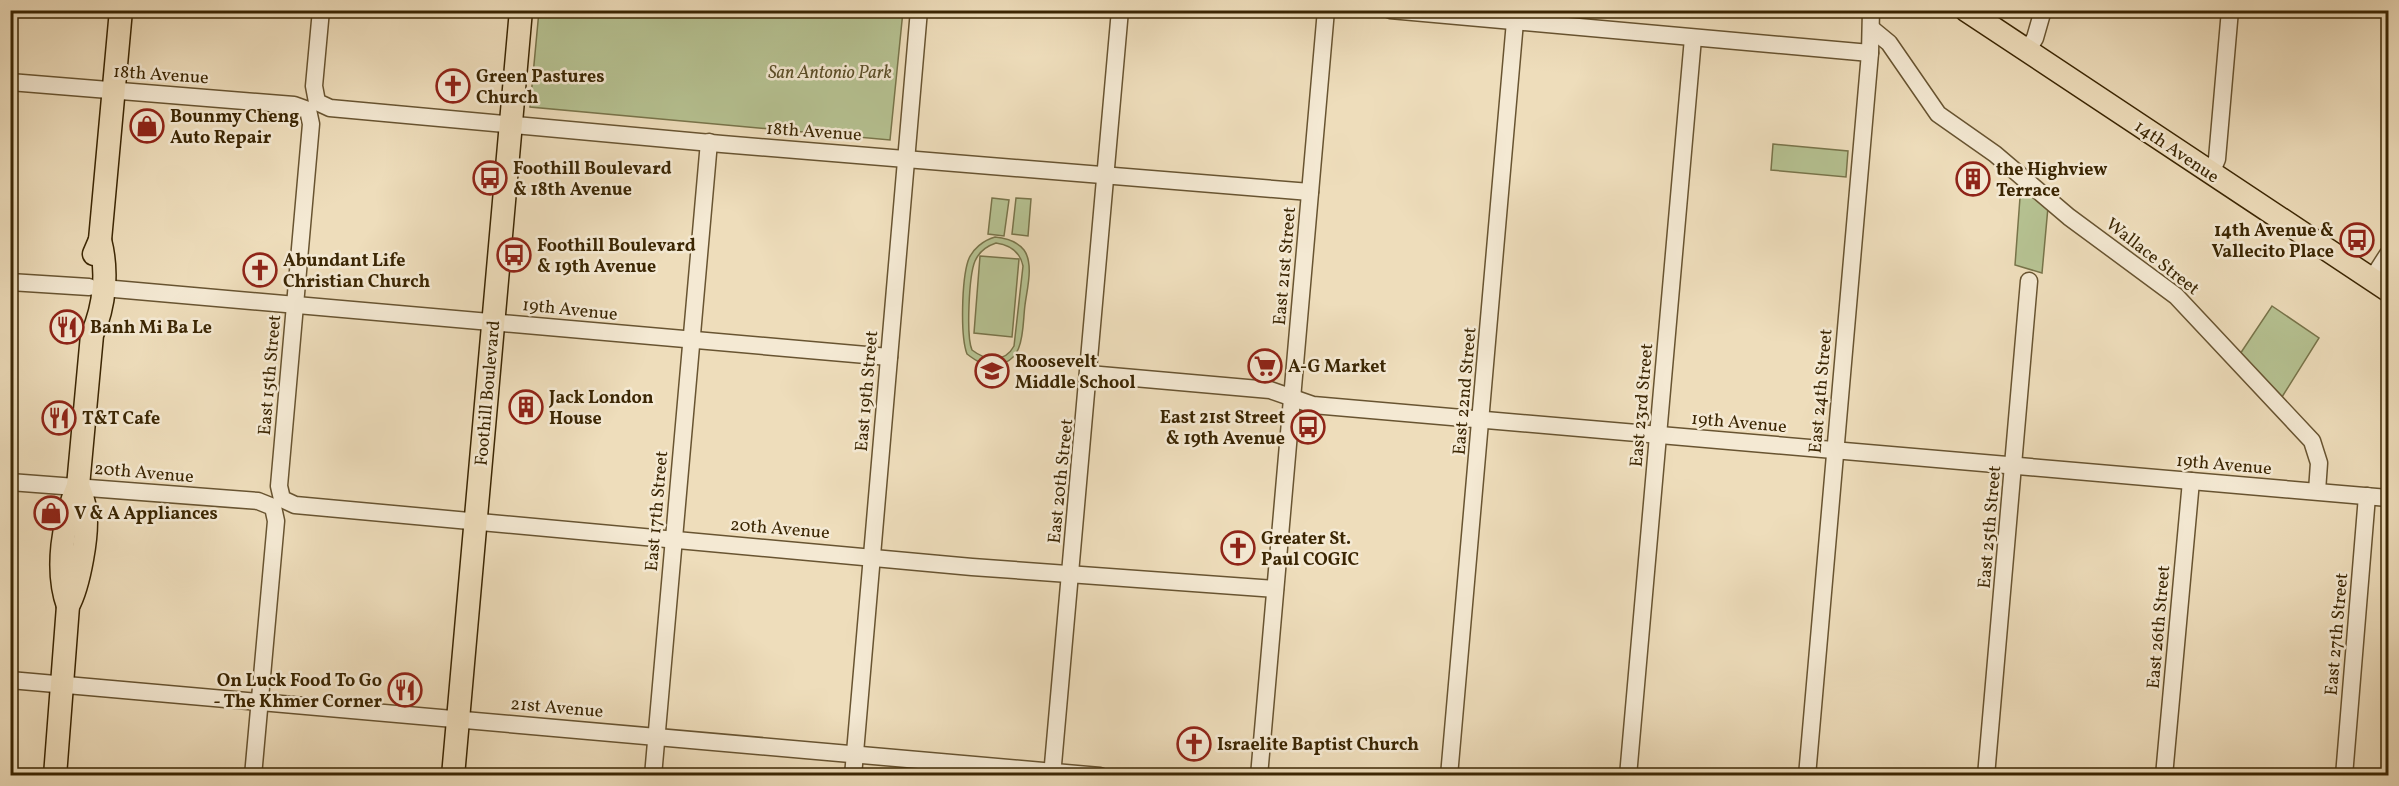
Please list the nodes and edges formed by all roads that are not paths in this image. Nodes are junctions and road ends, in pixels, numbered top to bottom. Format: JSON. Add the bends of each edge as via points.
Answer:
{"nodes":[{"id":1,"x":121,"y":10,"type":"edge"},
{"id":2,"x":321,"y":10,"type":"edge"},
{"id":3,"x":521,"y":10,"type":"edge"},
{"id":4,"x":920,"y":10,"type":"edge"},
{"id":5,"x":1120,"y":10,"type":"edge"},
{"id":6,"x":1326,"y":10,"type":"edge"},
{"id":7,"x":1390,"y":10,"type":"edge"},
{"id":8,"x":1871,"y":10,"type":"edge"},
{"id":9,"x":1966,"y":10,"type":"edge"},
{"id":10,"x":1993,"y":10,"type":"edge"},
{"id":11,"x":2043,"y":10,"type":"edge"},
{"id":12,"x":2230,"y":10,"type":"edge"},
{"id":13,"x":1515,"y":16,"type":"edge"},
{"id":14,"x":1872,"y":29,"type":"junction"},
{"id":15,"x":1693,"y":38,"type":"junction"},
{"id":16,"x":2031,"y":45,"type":"junction"},
{"id":17,"x":1870,"y":53,"type":"junction"},
{"id":18,"x":10,"y":82,"type":"edge"},
{"id":19,"x":113,"y":90,"type":"junction"},
{"id":20,"x":313,"y":106,"type":"junction"},
{"id":21,"x":510,"y":124,"type":"junction"},
{"id":22,"x":709,"y":142,"type":"junction"},
{"id":23,"x":907,"y":157,"type":"junction"},
{"id":24,"x":2214,"y":166,"type":"junction"},
{"id":25,"x":1105,"y":176,"type":"junction"},
{"id":26,"x":1310,"y":192,"type":"junction"},
{"id":27,"x":2388,"y":243,"type":"edge"},
{"id":28,"x":2384,"y":270,"type":"edge"},
{"id":29,"x":2029,"y":281,"type":"dead end"},
{"id":30,"x":10,"y":282,"type":"edge"},
{"id":31,"x":96,"y":288,"type":"junction"},
{"id":32,"x":294,"y":306,"type":"junction"},
{"id":33,"x":493,"y":321,"type":"junction"},
{"id":34,"x":692,"y":340,"type":"junction"},
{"id":35,"x":889,"y":357,"type":"junction"},
{"id":36,"x":1089,"y":374,"type":"junction"},
{"id":37,"x":1292,"y":398,"type":"junction"},
{"id":38,"x":1481,"y":421,"type":"junction"},
{"id":39,"x":1658,"y":435,"type":"junction"},
{"id":40,"x":1835,"y":449,"type":"junction"},
{"id":41,"x":2014,"y":466,"type":"junction"},
{"id":42,"x":2191,"y":481,"type":"junction"},
{"id":43,"x":10,"y":482,"type":"edge"},
{"id":44,"x":78,"y":486,"type":"junction"},
{"id":45,"x":2317,"y":491,"type":"junction"},
{"id":46,"x":2367,"y":496,"type":"junction"},
{"id":47,"x":2388,"y":498,"type":"edge"},
{"id":48,"x":277,"y":503,"type":"junction"},
{"id":49,"x":476,"y":520,"type":"junction"},
{"id":50,"x":673,"y":538,"type":"junction"},
{"id":51,"x":872,"y":556,"type":"junction"},
{"id":52,"x":1070,"y":574,"type":"junction"},
{"id":53,"x":1275,"y":590,"type":"junction"},
{"id":54,"x":10,"y":680,"type":"edge"},
{"id":55,"x":61,"y":683,"type":"junction"},
{"id":56,"x":260,"y":701,"type":"junction"},
{"id":57,"x":458,"y":718,"type":"junction"},
{"id":58,"x":656,"y":736,"type":"junction"},
{"id":59,"x":855,"y":754,"type":"junction"},
{"id":60,"x":1052,"y":773,"type":"edge"},
{"id":61,"x":55,"y":776,"type":"edge"},
{"id":62,"x":253,"y":776,"type":"edge"},
{"id":63,"x":453,"y":776,"type":"edge"},
{"id":64,"x":653,"y":776,"type":"edge"},
{"id":65,"x":853,"y":776,"type":"edge"},
{"id":66,"x":1100,"y":776,"type":"edge"},
{"id":67,"x":1258,"y":776,"type":"edge"},
{"id":68,"x":1449,"y":776,"type":"edge"},
{"id":69,"x":1628,"y":776,"type":"edge"},
{"id":70,"x":1807,"y":776,"type":"edge"},
{"id":71,"x":1986,"y":776,"type":"edge"},
{"id":72,"x":2164,"y":776,"type":"edge"},
{"id":73,"x":2344,"y":776,"type":"edge"}],
"edges":[{"from":1,"to":19,"type":"main road"},
{"from":2,"to":20,"type":"street","name":"East 15th Street"},
{"from":3,"to":21,"type":"main road","name":"Foothill Boulevard"},
{"from":4,"to":23,"type":"street","name":"East 19th Street"},
{"from":5,"to":25,"type":"street","name":"East 20th Street"},
{"from":6,"to":26,"type":"street","name":"East 21st Street"},
{"from":7,"to":13,"type":"street"},
{"from":8,"to":14,"type":"street","name":"East 24th Street"},
{"from":9,"to":16,"type":"main road","name":"14th Avenue"},
{"from":10,"to":16,"type":"main road","name":"14th Avenue"},
{"from":11,"to":16,"type":"street"},
{"from":12,"to":24,"type":"street"},
{"from":13,"to":15,"type":"street"},
{"from":13,"to":38,"type":"street","name":"East 22nd Street"},
{"from":14,"to":17,"type":"street","name":"East 24th Street"},
{"from":14,"to":45,"type":"street","name":"Wallace Street","via":[[1889,44],[1938,114],[2176,296],[2312,441],[2319,463]]},
{"from":15,"to":17,"type":"street"},
{"from":15,"to":39,"type":"street","name":"East 23rd Street"},
{"from":16,"to":24,"type":"main road","name":"14th Avenue"},
{"from":17,"to":40,"type":"street","name":"East 24th Street"},
{"from":18,"to":19,"type":"street","name":"18th Avenue"},
{"from":19,"to":20,"type":"street","name":"18th Avenue"},
{"from":19,"to":31,"type":"main road","via":[[100,240],[92,261]]},
{"from":20,"to":21,"type":"street","name":"18th Avenue"},
{"from":20,"to":32,"type":"street","name":"East 15th Street"},
{"from":21,"to":22,"type":"street","name":"18th Avenue"},
{"from":21,"to":33,"type":"main road","name":"Foothill Boulevard"},
{"from":22,"to":23,"type":"street","name":"18th Avenue"},
{"from":22,"to":34,"type":"street","name":"East 17th Street"},
{"from":23,"to":25,"type":"street","name":"18th Avenue"},
{"from":23,"to":35,"type":"street","name":"East 19th Street"},
{"from":24,"to":28,"type":"main road","name":"14th Avenue"},
{"from":25,"to":26,"type":"street","name":"18th Avenue"},
{"from":25,"to":36,"type":"street","name":"East 20th Street"},
{"from":26,"to":37,"type":"street","name":"East 21st Street"},
{"from":27,"to":28,"type":"street"},
{"from":29,"to":41,"type":"street","name":"East 25th Street"},
{"from":30,"to":31,"type":"street","name":"19th Avenue"},
{"from":31,"to":32,"type":"street","name":"19th Avenue"},
{"from":31,"to":44,"type":"main road","via":[[101,315],[92,335]]},
{"from":32,"to":33,"type":"street","name":"19th Avenue"},
{"from":32,"to":48,"type":"street","name":"East 15th Street"},
{"from":33,"to":34,"type":"street","name":"19th Avenue"},
{"from":33,"to":49,"type":"main road","name":"Foothill Boulevard"},
{"from":34,"to":35,"type":"street","name":"19th Avenue"},
{"from":34,"to":50,"type":"street","name":"East 17th Street"},
{"from":35,"to":51,"type":"street","name":"East 19th Street"},
{"from":36,"to":37,"type":"street","name":"19th Avenue","via":[[1270,390]]},
{"from":36,"to":52,"type":"street","name":"East 20th Street"},
{"from":37,"to":38,"type":"street","name":"19th Avenue","via":[[1313,405]]},
{"from":37,"to":53,"type":"street","name":"East 21st Street"},
{"from":38,"to":39,"type":"street","name":"19th Avenue"},
{"from":38,"to":68,"type":"street","name":"East 22nd Street"},
{"from":39,"to":40,"type":"street","name":"19th Avenue"},
{"from":39,"to":69,"type":"street","name":"East 23rd Street"},
{"from":40,"to":41,"type":"street","name":"19th Avenue"},
{"from":40,"to":70,"type":"street","name":"East 24th Street"},
{"from":41,"to":42,"type":"street","name":"19th Avenue"},
{"from":41,"to":71,"type":"street","name":"East 25th Street"},
{"from":42,"to":45,"type":"street","name":"19th Avenue"},
{"from":42,"to":72,"type":"street","name":"East 26th Street"},
{"from":43,"to":44,"type":"street","name":"20th Avenue"},
{"from":44,"to":48,"type":"street","name":"20th Avenue"},
{"from":44,"to":55,"type":"main road","via":[[68,509],[64,555],[62,590],[68,606]]},
{"from":45,"to":46,"type":"street","name":"19th Avenue"},
{"from":46,"to":47,"type":"street","name":"19th Avenue"},
{"from":46,"to":73,"type":"street","name":"East 27th Street"},
{"from":48,"to":49,"type":"street","name":"20th Avenue"},
{"from":48,"to":56,"type":"street","name":"East 15th Street"},
{"from":49,"to":50,"type":"street","name":"20th Avenue"},
{"from":49,"to":57,"type":"main road","name":"Foothill Boulevard"},
{"from":50,"to":51,"type":"street","name":"20th Avenue"},
{"from":50,"to":58,"type":"street","name":"East 17th Street"},
{"from":51,"to":52,"type":"street","name":"20th Avenue"},
{"from":51,"to":59,"type":"street","name":"East 19th Street"},
{"from":52,"to":53,"type":"street","name":"20th Avenue"},
{"from":52,"to":60,"type":"street","name":"East 20th Street"},
{"from":53,"to":67,"type":"street","name":"East 21st Street"},
{"from":54,"to":55,"type":"street","name":"21st Avenue"},
{"from":55,"to":56,"type":"street","name":"21st Avenue"},
{"from":55,"to":61,"type":"main road"},
{"from":56,"to":57,"type":"street","name":"21st Avenue"},
{"from":56,"to":62,"type":"street","name":"East 15th Street"},
{"from":57,"to":58,"type":"street","name":"21st Avenue"},
{"from":57,"to":63,"type":"main road","name":"Foothill Boulevard"},
{"from":58,"to":59,"type":"street","name":"21st Avenue"},
{"from":58,"to":64,"type":"street","name":"East 17th Street"},
{"from":59,"to":60,"type":"street","name":"21st Avenue"},
{"from":59,"to":65,"type":"street","name":"East 19th Street"},
{"from":60,"to":66,"type":"street","name":"21st Avenue"}]}
